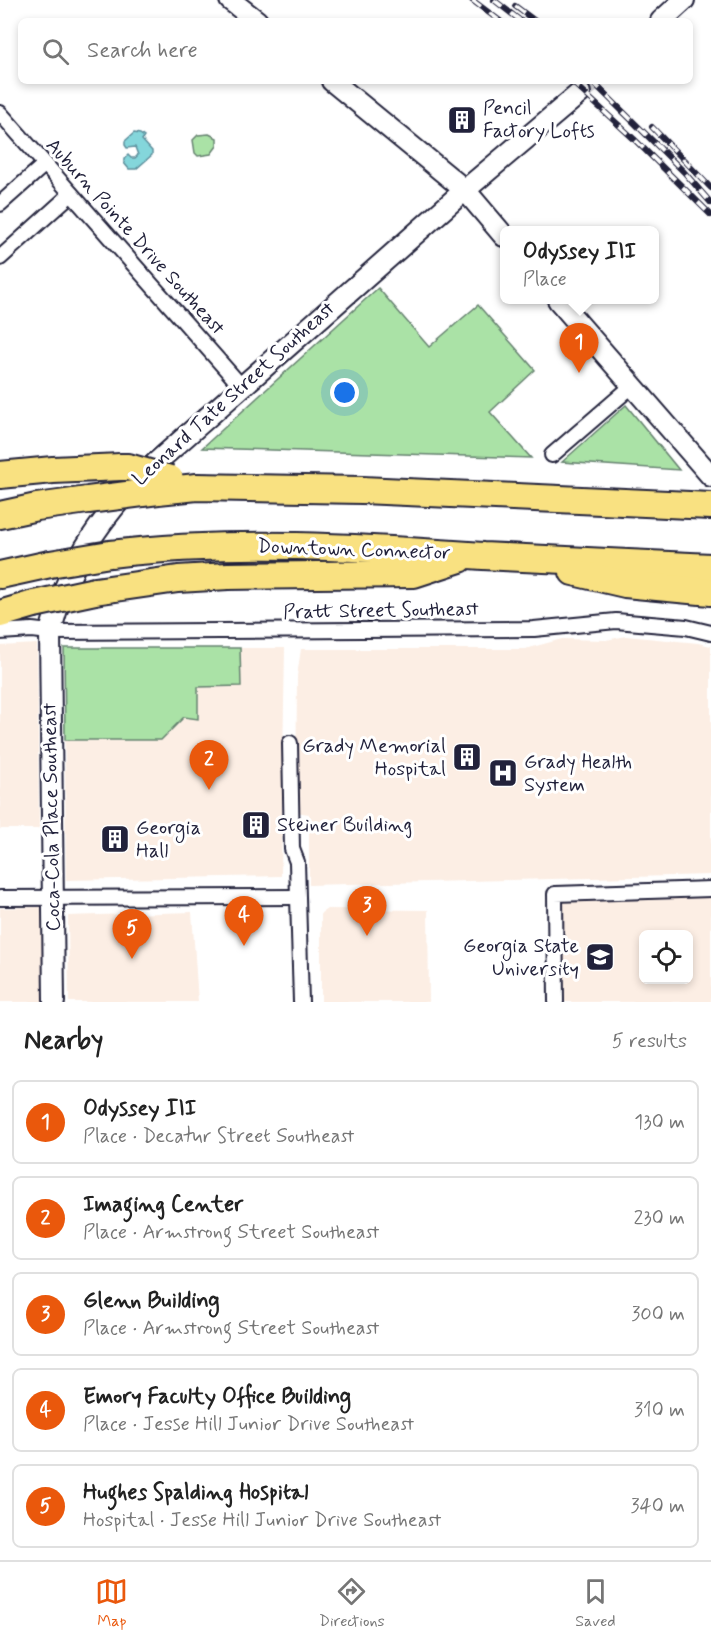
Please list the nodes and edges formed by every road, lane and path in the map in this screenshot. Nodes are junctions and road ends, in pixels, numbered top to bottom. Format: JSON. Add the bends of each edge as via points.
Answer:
{"nodes":[{"id":1,"x":230,"y":0,"type":"edge"},
{"id":2,"x":684,"y":0,"type":"edge"},
{"id":3,"x":253,"y":18,"type":"edge"},
{"id":4,"x":664,"y":18,"type":"edge"},
{"id":5,"x":336,"y":84,"type":"edge"},
{"id":6,"x":580,"y":93,"type":"tunnel mouth"},
{"id":7,"x":0,"y":113,"type":"edge"},
{"id":8,"x":45,"y":164,"type":"junction"},
{"id":9,"x":465,"y":190,"type":"junction"},
{"id":10,"x":71,"y":194,"type":"junction"},
{"id":11,"x":0,"y":204,"type":"edge"},
{"id":12,"x":500,"y":231,"type":"edge"},
{"id":13,"x":0,"y":258,"type":"edge"},
{"id":14,"x":561,"y":304,"type":"edge"},
{"id":15,"x":241,"y":386,"type":"junction"},
{"id":16,"x":632,"y":386,"type":"junction"},
{"id":17,"x":552,"y":455,"type":"dead end"},
{"id":18,"x":0,"y":475,"type":"edge"},
{"id":19,"x":711,"y":476,"type":"edge"},
{"id":20,"x":164,"y":485,"type":"junction"},
{"id":21,"x":711,"y":490,"type":"edge"},
{"id":22,"x":607,"y":501,"type":"junction"},
{"id":23,"x":711,"y":506,"type":"edge"},
{"id":24,"x":0,"y":515,"type":"edge"},
{"id":25,"x":474,"y":555,"type":"junction"},
{"id":26,"x":514,"y":558,"type":"junction"},
{"id":27,"x":711,"y":567,"type":"edge"},
{"id":28,"x":0,"y":575,"type":"edge"},
{"id":29,"x":711,"y":592,"type":"edge"},
{"id":30,"x":0,"y":614,"type":"edge"},
{"id":31,"x":0,"y":632,"type":"edge"},
{"id":32,"x":50,"y":632,"type":"junction"},
{"id":33,"x":711,"y":633,"type":"edge"},
{"id":34,"x":290,"y":742,"type":"dead end"},
{"id":35,"x":711,"y":889,"type":"edge"},
{"id":36,"x":53,"y":897,"type":"junction"},
{"id":37,"x":297,"y":897,"type":"junction"},
{"id":38,"x":0,"y":898,"type":"edge"},
{"id":39,"x":54,"y":1002,"type":"edge"},
{"id":40,"x":301,"y":1002,"type":"edge"},
{"id":41,"x":556,"y":1002,"type":"edge"}],
"edges":[{"from":1,"to":3,"type":"street"},
{"from":2,"to":4,"type":"street"},
{"from":5,"to":9,"type":"street"},
{"from":6,"to":9,"type":"street","name":"Leonard Tate Street Southeast"},
{"from":7,"to":8,"type":"street","name":"Auburn Pointe Drive Southeast"},
{"from":8,"to":10,"type":"street","name":"Auburn Pointe Drive Southeast"},
{"from":8,"to":11,"type":"street"},
{"from":9,"to":12,"type":"street"},
{"from":9,"to":15,"type":"street","name":"Leonard Tate Street Southeast"},
{"from":10,"to":13,"type":"street"},
{"from":10,"to":15,"type":"street","name":"Auburn Pointe Drive Southeast"},
{"from":14,"to":16,"type":"street"},
{"from":15,"to":32,"type":"street","name":"Leonard Tate Street Southeast","via":[[141,476],[108,513],[63,588]]},
{"from":16,"to":17,"type":"street"},
{"from":16,"to":19,"type":"street"},
{"from":18,"to":20,"type":"highway","bridge":true,"via":[[128,467]]},
{"from":20,"to":22,"type":"highway"},
{"from":20,"to":24,"type":"highway","bridge":true},
{"from":21,"to":22,"type":"highway"},
{"from":22,"to":23,"type":"highway"},
{"from":25,"to":26,"type":"highway","name":"Downtown Connector"},
{"from":25,"to":28,"type":"highway","name":"Downtown Connector","bridge":true,"via":[[332,546],[150,549]]},
{"from":25,"to":30,"type":"highway","bridge":true,"via":[[414,574],[178,579],[95,591]]},
{"from":26,"to":27,"type":"highway","name":"Downtown Connector"},
{"from":26,"to":29,"type":"highway","via":[[625,584]]},
{"from":31,"to":32,"type":"street","name":"Pratt Street Southeast"},
{"from":32,"to":33,"type":"street","name":"Pratt Street Southeast","via":[[534,629],[616,621]]},
{"from":32,"to":36,"type":"street","name":"Coca-Cola Place Southeast"},
{"from":34,"to":37,"type":"street"},
{"from":35,"to":41,"type":"street","via":[[555,894]]},
{"from":36,"to":37,"type":"street"},
{"from":36,"to":38,"type":"street"},
{"from":36,"to":39,"type":"street","name":"Coca-Cola Place Southeast"},
{"from":37,"to":40,"type":"street"}]}
